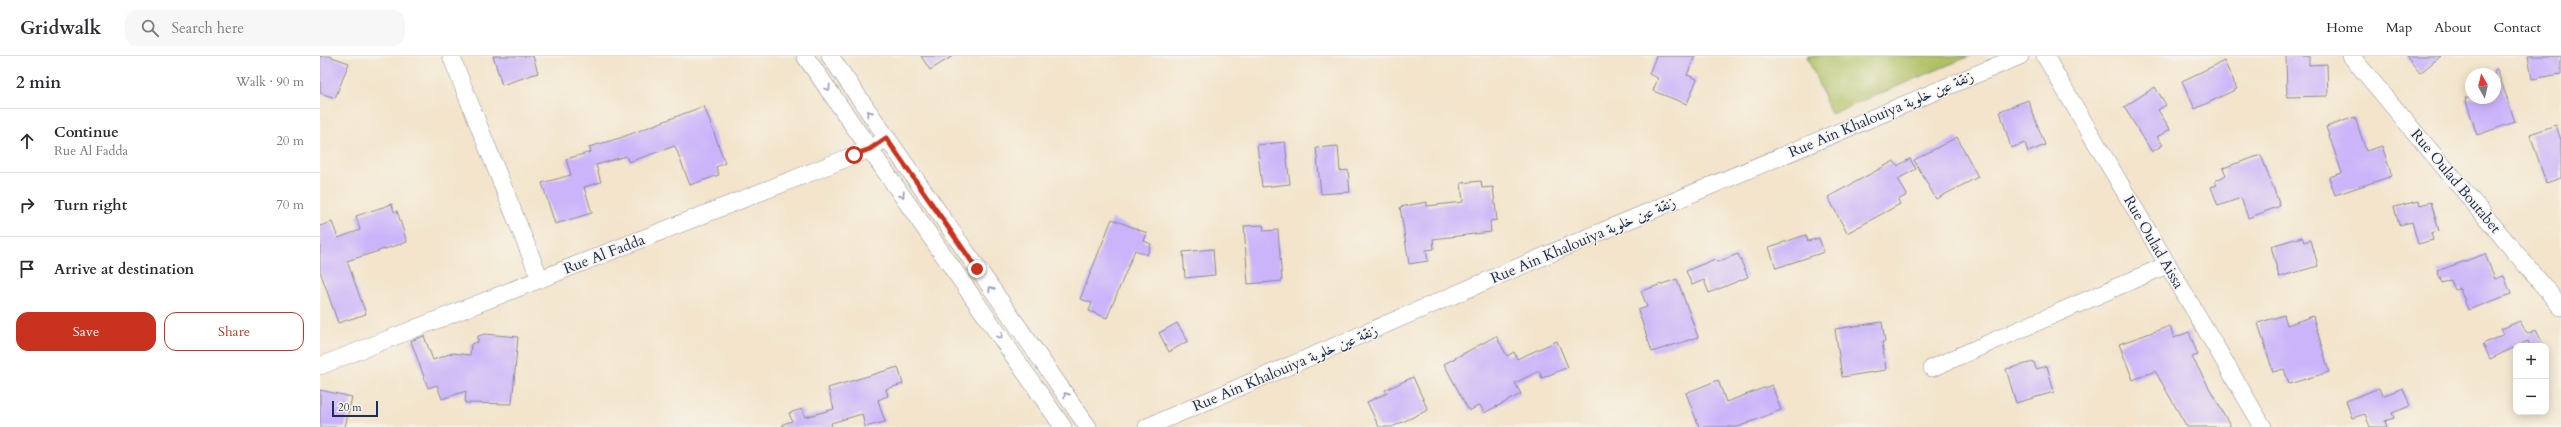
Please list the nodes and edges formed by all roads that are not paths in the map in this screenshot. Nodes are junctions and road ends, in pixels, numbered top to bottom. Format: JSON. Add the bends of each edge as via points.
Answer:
{"nodes":[{"id":1,"x":451,"y":56,"type":"edge"},
{"id":2,"x":806,"y":56,"type":"edge"},
{"id":3,"x":830,"y":56,"type":"edge"},
{"id":4,"x":2020,"y":56,"type":"edge"},
{"id":5,"x":2045,"y":56,"type":"edge"},
{"id":6,"x":2351,"y":56,"type":"edge"},
{"id":7,"x":886,"y":138,"type":"junction"},
{"id":8,"x":870,"y":149,"type":"junction"},
{"id":9,"x":2167,"y":265,"type":"junction"},
{"id":10,"x":540,"y":279,"type":"junction"},
{"id":11,"x":2561,"y":307,"type":"edge"},
{"id":12,"x":320,"y":366,"type":"edge"},
{"id":13,"x":1932,"y":368,"type":"dead end"},
{"id":14,"x":1063,"y":427,"type":"edge"},
{"id":15,"x":1088,"y":427,"type":"edge"},
{"id":16,"x":1147,"y":427,"type":"edge"},
{"id":17,"x":2262,"y":427,"type":"edge"}],
"edges":[{"from":1,"to":10,"type":"street"},
{"from":2,"to":8,"type":"street","one_way":true},
{"from":7,"to":3,"type":"street","one_way":true},
{"from":4,"to":16,"type":"street","name":"Rue Ain Khalouiya زنقة عين خلوية","via":[[1591,236]]},
{"from":5,"to":9,"type":"street","name":"Rue Oulad Aissa"},
{"from":6,"to":11,"type":"street","name":"Rue Oulad Boutabet"},
{"from":7,"to":8,"type":"street","name":"Rue Al Fadda"},
{"from":15,"to":7,"type":"street","one_way":true},
{"from":8,"to":10,"type":"street","name":"Rue Al Fadda"},
{"from":8,"to":14,"type":"street","one_way":true},
{"from":9,"to":13,"type":"street"},
{"from":9,"to":17,"type":"street","name":"Rue Oulad Aissa"},
{"from":10,"to":12,"type":"street","name":"Rue Al Fadda"}]}
